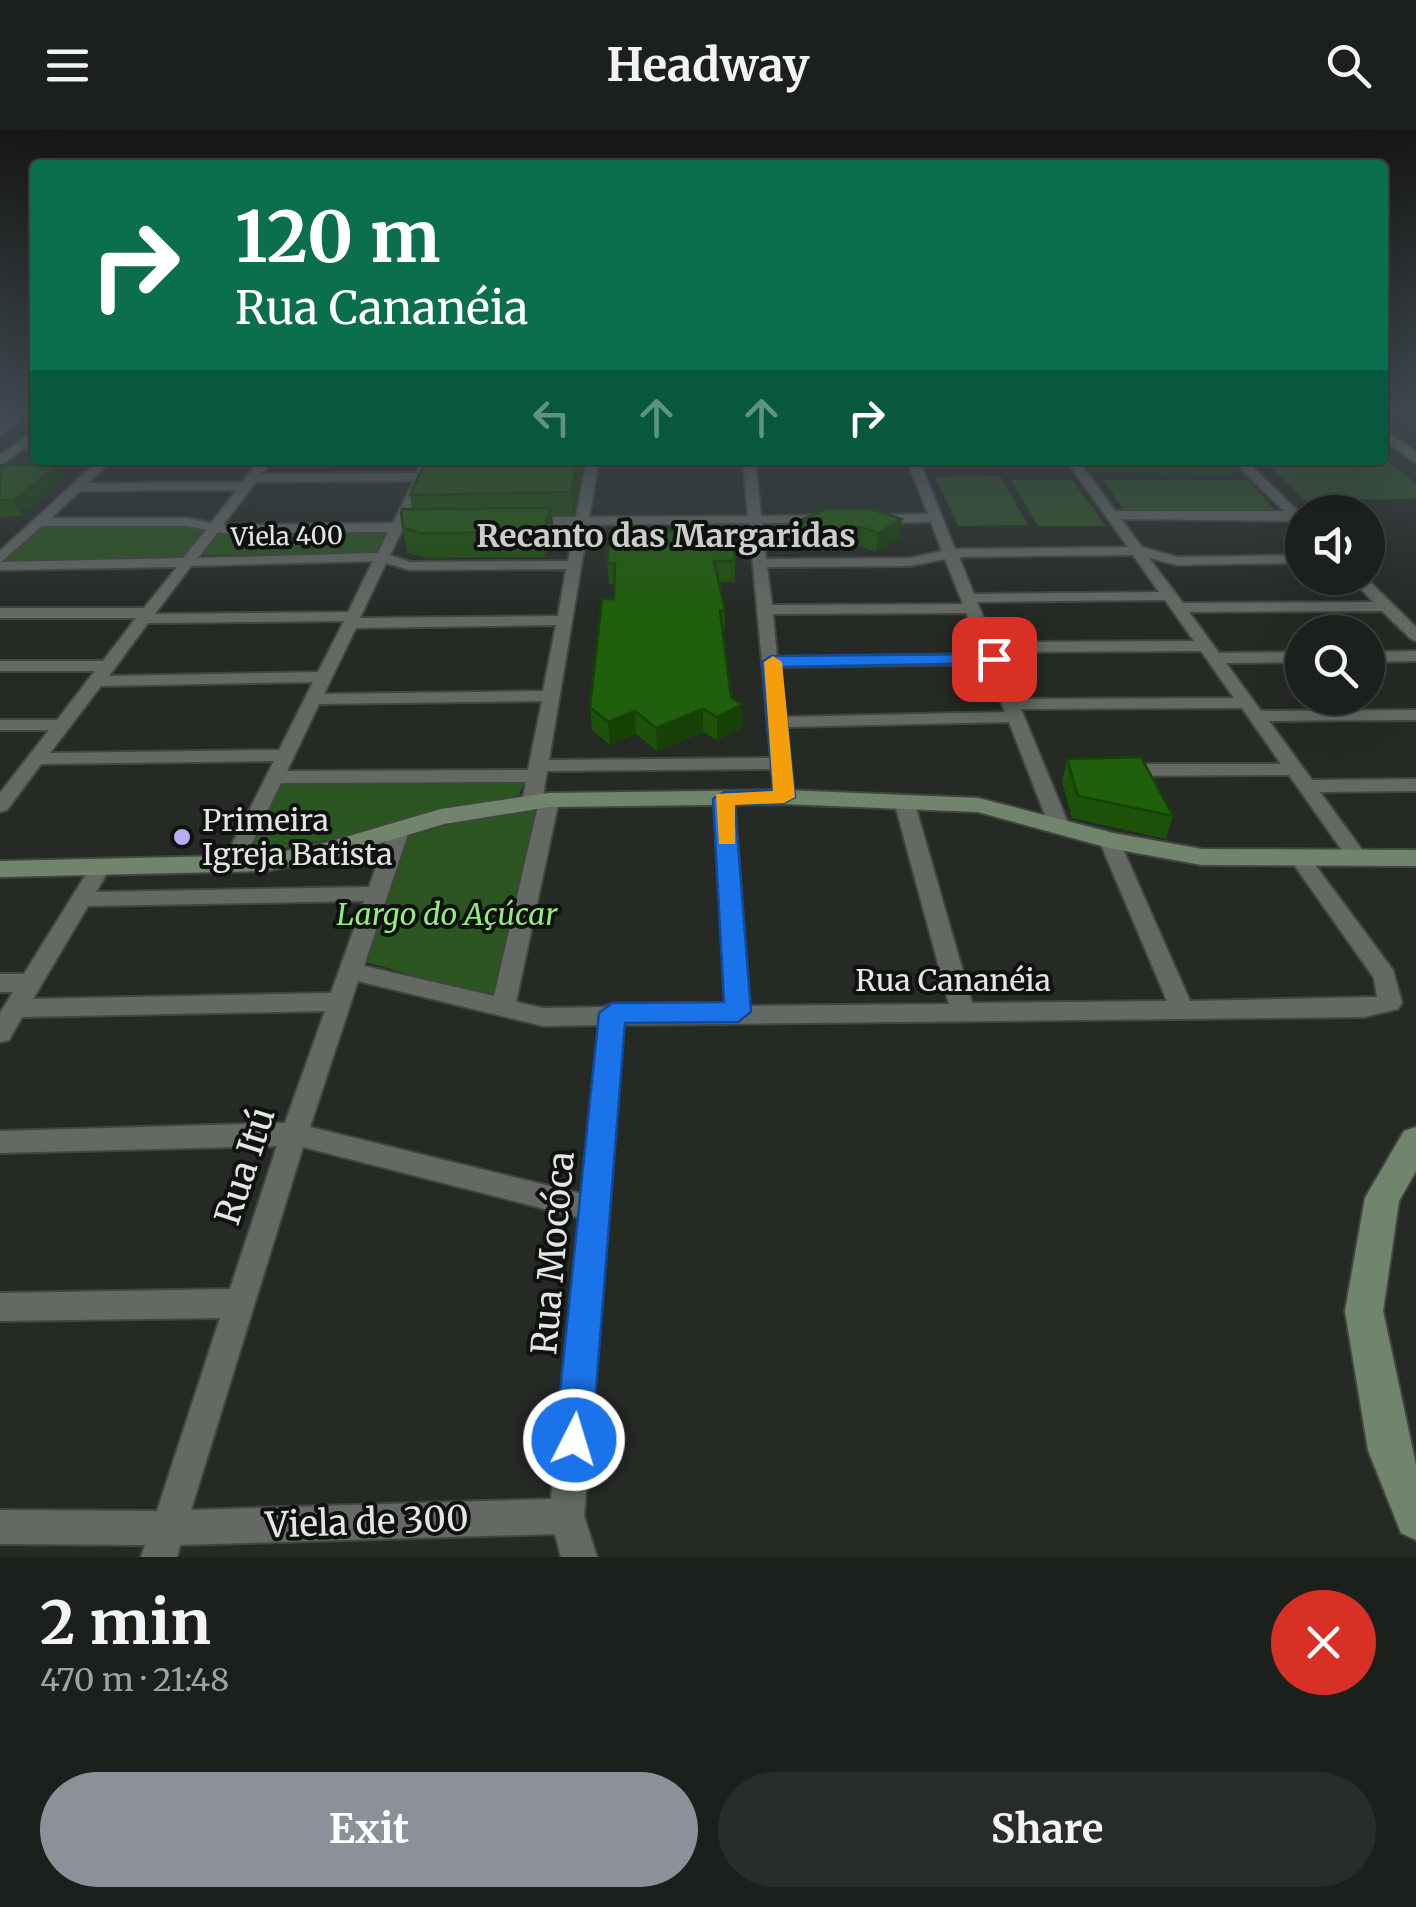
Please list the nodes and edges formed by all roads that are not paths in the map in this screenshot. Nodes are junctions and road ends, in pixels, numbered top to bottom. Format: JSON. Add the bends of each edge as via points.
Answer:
{"nodes":[{"id":1,"x":84,"y":480,"type":"edge"},
{"id":2,"x":251,"y":480,"type":"edge"},
{"id":3,"x":332,"y":480,"type":"edge"},
{"id":4,"x":421,"y":480,"type":"edge"},
{"id":5,"x":589,"y":480,"type":"edge"},
{"id":6,"x":752,"y":480,"type":"edge"},
{"id":7,"x":920,"y":480,"type":"edge"},
{"id":8,"x":1087,"y":480,"type":"edge"},
{"id":9,"x":1258,"y":480,"type":"edge"},
{"id":10,"x":249,"y":482,"type":"junction"},
{"id":11,"x":76,"y":487,"type":"junction"},
{"id":12,"x":1285,"y":505,"type":"edge"},
{"id":13,"x":1114,"y":515,"type":"junction"},
{"id":14,"x":847,"y":518,"type":"edge"},
{"id":15,"x":865,"y":518,"type":"edge"},
{"id":16,"x":937,"y":518,"type":"junction"},
{"id":17,"x":757,"y":519,"type":"junction"},
{"id":18,"x":1285,"y":519,"type":"edge"},
{"id":19,"x":582,"y":521,"type":"junction"},
{"id":20,"x":40,"y":522,"type":"junction"},
{"id":21,"x":436,"y":522,"type":"edge"},
{"id":22,"x":509,"y":522,"type":"edge"},
{"id":23,"x":398,"y":526,"type":"junction"},
{"id":24,"x":212,"y":527,"type":"junction"},
{"id":25,"x":1140,"y":551,"type":"junction"},
{"id":26,"x":952,"y":553,"type":"junction"},
{"id":27,"x":382,"y":556,"type":"junction"},
{"id":28,"x":0,"y":558,"type":"edge"},
{"id":29,"x":188,"y":560,"type":"junction"},
{"id":30,"x":1285,"y":560,"type":"edge"},
{"id":31,"x":762,"y":563,"type":"junction"},
{"id":32,"x":574,"y":565,"type":"junction"},
{"id":33,"x":0,"y":566,"type":"edge"},
{"id":34,"x":1376,"y":595,"type":"edge"},
{"id":35,"x":1176,"y":602,"type":"junction"},
{"id":36,"x":972,"y":603,"type":"junction"},
{"id":37,"x":1387,"y":606,"type":"junction"},
{"id":38,"x":767,"y":610,"type":"junction"},
{"id":39,"x":0,"y":613,"type":"edge"},
{"id":40,"x":145,"y":616,"type":"junction"},
{"id":41,"x":352,"y":619,"type":"junction"},
{"id":42,"x":564,"y":620,"type":"junction"},
{"id":43,"x":1416,"y":636,"type":"edge"},
{"id":44,"x":1211,"y":652,"type":"junction"},
{"id":45,"x":991,"y":653,"type":"junction"},
{"id":46,"x":1285,"y":656,"type":"edge"},
{"id":47,"x":1416,"y":656,"type":"edge"},
{"id":48,"x":1385,"y":657,"type":"edge"},
{"id":49,"x":771,"y":662,"type":"junction"},
{"id":50,"x":0,"y":666,"type":"edge"},
{"id":51,"x":107,"y":666,"type":"junction"},
{"id":52,"x":325,"y":677,"type":"junction"},
{"id":53,"x":95,"y":681,"type":"junction"},
{"id":54,"x":551,"y":696,"type":"junction"},
{"id":55,"x":314,"y":699,"type":"junction"},
{"id":56,"x":1252,"y":710,"type":"junction"},
{"id":57,"x":1014,"y":711,"type":"junction"},
{"id":58,"x":1416,"y":715,"type":"edge"},
{"id":59,"x":776,"y":722,"type":"junction"},
{"id":60,"x":0,"y":725,"type":"edge"},
{"id":61,"x":62,"y":725,"type":"junction"},
{"id":62,"x":287,"y":754,"type":"junction"},
{"id":63,"x":36,"y":759,"type":"junction"},
{"id":64,"x":780,"y":763,"type":"junction"},
{"id":65,"x":1097,"y":770,"type":"edge"},
{"id":66,"x":1300,"y":777,"type":"junction"},
{"id":67,"x":276,"y":778,"type":"junction"},
{"id":68,"x":1416,"y":785,"type":"edge"},
{"id":69,"x":539,"y":786,"type":"junction"},
{"id":70,"x":784,"y":797,"type":"junction"},
{"id":71,"x":724,"y":799,"type":"junction"},
{"id":72,"x":2,"y":800,"type":"edge"},
{"id":73,"x":904,"y":802,"type":"junction"},
{"id":74,"x":1058,"y":823,"type":"junction"},
{"id":75,"x":400,"y":828,"type":"junction"},
{"id":76,"x":1109,"y":840,"type":"junction"},
{"id":77,"x":1358,"y":858,"type":"junction"},
{"id":78,"x":1416,"y":858,"type":"edge"},
{"id":79,"x":1300,"y":859,"type":"junction"},
{"id":80,"x":233,"y":862,"type":"junction"},
{"id":81,"x":100,"y":868,"type":"junction"},
{"id":82,"x":0,"y":869,"type":"edge"},
{"id":83,"x":377,"y":894,"type":"junction"},
{"id":84,"x":81,"y":899,"type":"junction"},
{"id":85,"x":350,"y":971,"type":"junction"},
{"id":86,"x":0,"y":983,"type":"edge"},
{"id":87,"x":30,"y":983,"type":"junction"},
{"id":88,"x":339,"y":1002,"type":"junction"},
{"id":89,"x":15,"y":1008,"type":"junction"},
{"id":90,"x":503,"y":1008,"type":"junction"},
{"id":91,"x":1182,"y":1008,"type":"junction"},
{"id":92,"x":962,"y":1010,"type":"junction"},
{"id":93,"x":738,"y":1012,"type":"junction"},
{"id":94,"x":612,"y":1013,"type":"junction"},
{"id":95,"x":0,"y":1033,"type":"edge"},
{"id":96,"x":294,"y":1134,"type":"junction"},
{"id":97,"x":1416,"y":1141,"type":"edge"},
{"id":98,"x":0,"y":1142,"type":"edge"},
{"id":99,"x":594,"y":1209,"type":"junction"},
{"id":100,"x":240,"y":1302,"type":"junction"},
{"id":101,"x":0,"y":1307,"type":"edge"},
{"id":102,"x":566,"y":1516,"type":"junction"},
{"id":103,"x":1416,"y":1518,"type":"edge"},
{"id":104,"x":0,"y":1527,"type":"edge"},
{"id":105,"x":164,"y":1543,"type":"edge"},
{"id":106,"x":579,"y":1557,"type":"edge"}],
"edges":[{"from":1,"to":11,"type":"street"},
{"from":2,"to":10,"type":"street"},
{"from":3,"to":10,"type":"street"},
{"from":4,"to":23,"type":"street"},
{"from":5,"to":19,"type":"street"},
{"from":6,"to":17,"type":"street"},
{"from":7,"to":16,"type":"street"},
{"from":8,"to":13,"type":"street"},
{"from":9,"to":12,"type":"street"},
{"from":10,"to":11,"type":"street"},
{"from":10,"to":24,"type":"street"},
{"from":11,"to":20,"type":"street"},
{"from":13,"to":18,"type":"street"},
{"from":13,"to":25,"type":"street"},
{"from":14,"to":17,"type":"street"},
{"from":15,"to":16,"type":"street"},
{"from":16,"to":26,"type":"street"},
{"from":17,"to":19,"type":"street"},
{"from":17,"to":31,"type":"street"},
{"from":19,"to":22,"type":"street"},
{"from":19,"to":32,"type":"street"},
{"from":20,"to":24,"type":"street"},
{"from":20,"to":28,"type":"street"},
{"from":21,"to":23,"type":"street"},
{"from":23,"to":24,"type":"street"},
{"from":23,"to":27,"type":"street"},
{"from":24,"to":29,"type":"street"},
{"from":25,"to":26,"type":"street"},
{"from":25,"to":30,"type":"street","via":[[1177,561]]},
{"from":25,"to":35,"type":"street"},
{"from":26,"to":31,"type":"street","via":[[910,562]]},
{"from":26,"to":36,"type":"street"},
{"from":27,"to":29,"type":"street","name":"Viela 400"},
{"from":27,"to":32,"type":"street","name":"Viela 400","via":[[409,566]]},
{"from":27,"to":41,"type":"street"},
{"from":29,"to":33,"type":"street","name":"Viela 400"},
{"from":29,"to":40,"type":"street"},
{"from":31,"to":38,"type":"street"},
{"from":32,"to":42,"type":"street"},
{"from":34,"to":37,"type":"street"},
{"from":35,"to":36,"type":"street"},
{"from":35,"to":37,"type":"street"},
{"from":35,"to":44,"type":"street"},
{"from":36,"to":38,"type":"street"},
{"from":36,"to":45,"type":"street"},
{"from":37,"to":43,"type":"street"},
{"from":38,"to":49,"type":"street"},
{"from":39,"to":40,"type":"street"},
{"from":40,"to":41,"type":"street"},
{"from":40,"to":51,"type":"street"},
{"from":41,"to":42,"type":"street"},
{"from":41,"to":52,"type":"street"},
{"from":42,"to":54,"type":"street"},
{"from":44,"to":45,"type":"street"},
{"from":44,"to":46,"type":"street"},
{"from":44,"to":56,"type":"street"},
{"from":45,"to":49,"type":"street"},
{"from":45,"to":57,"type":"street"},
{"from":47,"to":48,"type":"street"},
{"from":49,"to":59,"type":"street"},
{"from":50,"to":51,"type":"street"},
{"from":51,"to":53,"type":"street"},
{"from":52,"to":53,"type":"street"},
{"from":52,"to":55,"type":"street"},
{"from":53,"to":61,"type":"street"},
{"from":54,"to":55,"type":"street"},
{"from":54,"to":69,"type":"street"},
{"from":55,"to":62,"type":"street"},
{"from":56,"to":57,"type":"street"},
{"from":56,"to":58,"type":"street"},
{"from":56,"to":66,"type":"street"},
{"from":57,"to":59,"type":"street"},
{"from":57,"to":74,"type":"street","via":[[1047,770]]},
{"from":59,"to":64,"type":"street"},
{"from":60,"to":61,"type":"street"},
{"from":61,"to":63,"type":"street"},
{"from":62,"to":63,"type":"street"},
{"from":62,"to":67,"type":"street"},
{"from":63,"to":72,"type":"street"},
{"from":64,"to":69,"type":"street"},
{"from":64,"to":70,"type":"street"},
{"from":65,"to":66,"type":"street"},
{"from":66,"to":68,"type":"street"},
{"from":66,"to":77,"type":"street"},
{"from":67,"to":69,"type":"street"},
{"from":67,"to":80,"type":"street"},
{"from":69,"to":71,"type":"street"},
{"from":69,"to":75,"type":"street"},
{"from":69,"to":90,"type":"street"},
{"from":70,"to":71,"type":"street"},
{"from":70,"to":73,"type":"street"},
{"from":71,"to":93,"type":"street"},
{"from":73,"to":74,"type":"street","via":[[978,806]]},
{"from":73,"to":92,"type":"street"},
{"from":74,"to":76,"type":"street"},
{"from":75,"to":80,"type":"street","via":[[312,854]]},
{"from":75,"to":83,"type":"street","name":"Rua Itú"},
{"from":76,"to":79,"type":"street","via":[[1202,857]]},
{"from":76,"to":91,"type":"street"},
{"from":77,"to":78,"type":"street"},
{"from":77,"to":79,"type":"street"},
{"from":79,"to":91,"type":"street","name":"Rua Cananéia","via":[[1385,976],[1390,1003]]},
{"from":80,"to":81,"type":"street"},
{"from":81,"to":82,"type":"street"},
{"from":81,"to":84,"type":"street"},
{"from":83,"to":84,"type":"street"},
{"from":83,"to":85,"type":"street","name":"Rua Itú"},
{"from":84,"to":87,"type":"street"},
{"from":85,"to":88,"type":"street","name":"Rua Itú"},
{"from":85,"to":90,"type":"street","name":"Rua Cananéia"},
{"from":86,"to":87,"type":"street"},
{"from":87,"to":89,"type":"street"},
{"from":88,"to":89,"type":"street"},
{"from":88,"to":96,"type":"street","name":"Rua Itú"},
{"from":89,"to":95,"type":"street"},
{"from":90,"to":94,"type":"street","name":"Rua Cananéia","via":[[543,1017]]},
{"from":91,"to":92,"type":"street","name":"Rua Cananéia"},
{"from":92,"to":93,"type":"street","name":"Rua Cananéia"},
{"from":93,"to":94,"type":"street","name":"Rua Cananéia"},
{"from":94,"to":99,"type":"street","name":"Rua Mocóca"},
{"from":96,"to":98,"type":"street"},
{"from":96,"to":99,"type":"street"},
{"from":96,"to":100,"type":"street","name":"Rua Itú"},
{"from":97,"to":103,"type":"street","via":[[1382,1198],[1364,1310],[1389,1450]]},
{"from":99,"to":102,"type":"street","name":"Rua Mocóca"},
{"from":100,"to":101,"type":"street"},
{"from":100,"to":105,"type":"street","name":"Rua Itú"},
{"from":102,"to":105,"type":"street","name":"Viela de 300"},
{"from":102,"to":106,"type":"street","name":"Rua Mocóca"},
{"from":104,"to":105,"type":"street","name":"Viela de 300"}]}
